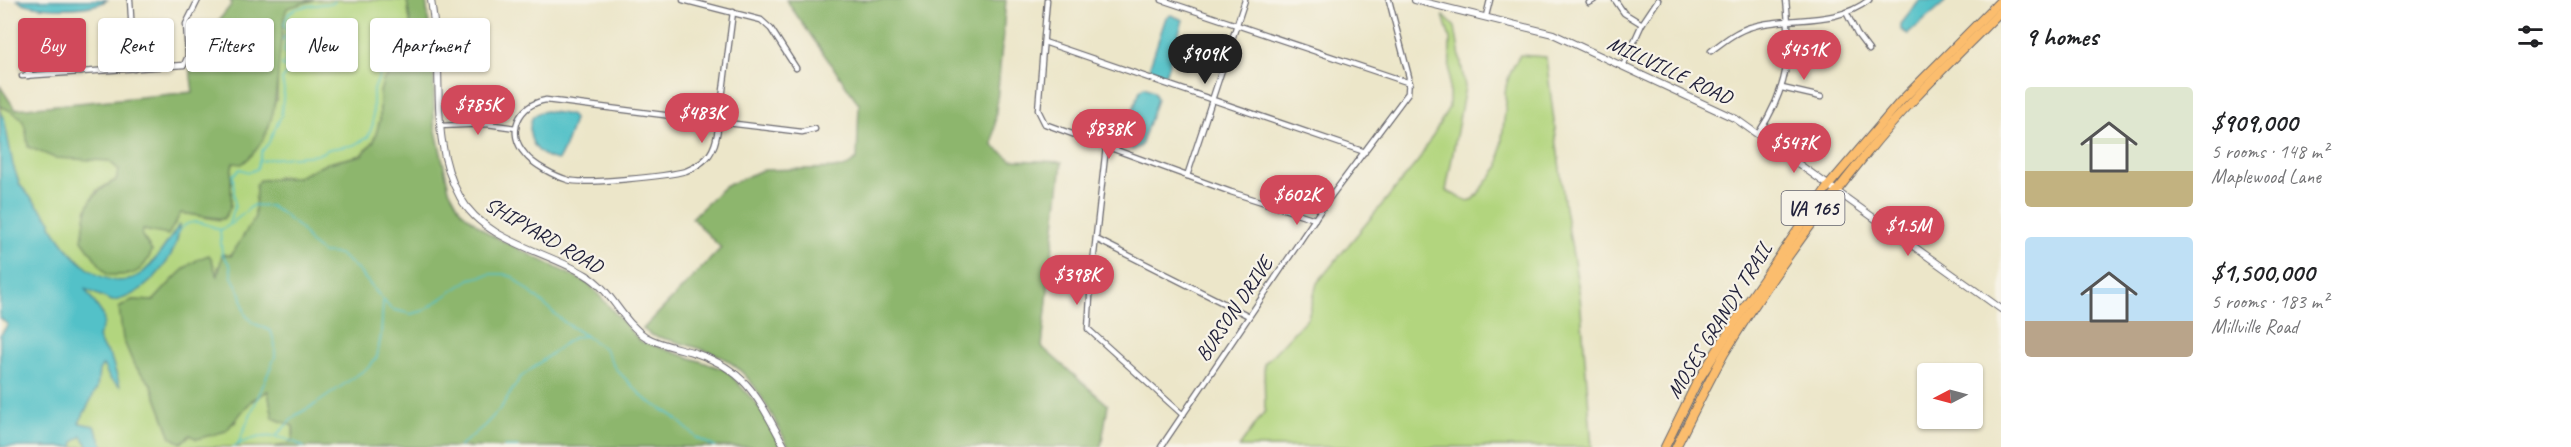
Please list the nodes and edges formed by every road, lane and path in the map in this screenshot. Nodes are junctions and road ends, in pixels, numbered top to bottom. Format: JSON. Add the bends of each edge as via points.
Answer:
{"nodes":[{"id":1,"x":130,"y":0,"type":"edge"},
{"id":2,"x":198,"y":0,"type":"edge"},
{"id":3,"x":431,"y":0,"type":"edge"},
{"id":4,"x":683,"y":0,"type":"edge"},
{"id":5,"x":1047,"y":0,"type":"edge"},
{"id":6,"x":1162,"y":0,"type":"edge"},
{"id":7,"x":1245,"y":0,"type":"edge"},
{"id":8,"x":1389,"y":0,"type":"edge"},
{"id":9,"x":1415,"y":0,"type":"edge"},
{"id":10,"x":1490,"y":0,"type":"edge"},
{"id":11,"x":1594,"y":0,"type":"edge"},
{"id":12,"x":1615,"y":0,"type":"edge"},
{"id":13,"x":1658,"y":0,"type":"edge"},
{"id":14,"x":1786,"y":0,"type":"edge"},
{"id":15,"x":1869,"y":0,"type":"edge"},
{"id":16,"x":2001,"y":0,"type":"edge"},
{"id":17,"x":1589,"y":3,"type":"dead end"},
{"id":18,"x":2001,"y":11,"type":"edge"},
{"id":19,"x":734,"y":12,"type":"junction"},
{"id":20,"x":1846,"y":12,"type":"junction"},
{"id":21,"x":1486,"y":16,"type":"junction"},
{"id":22,"x":131,"y":18,"type":"edge"},
{"id":23,"x":1788,"y":21,"type":"junction"},
{"id":24,"x":1642,"y":24,"type":"junction"},
{"id":25,"x":1236,"y":25,"type":"junction"},
{"id":26,"x":1044,"y":42,"type":"junction"},
{"id":27,"x":1869,"y":50,"type":"dead end"},
{"id":28,"x":1711,"y":51,"type":"dead end"},
{"id":29,"x":174,"y":66,"type":"edge"},
{"id":30,"x":1623,"y":66,"type":"junction"},
{"id":31,"x":796,"y":68,"type":"dead end"},
{"id":32,"x":81,"y":72,"type":"joint"},
{"id":33,"x":1410,"y":83,"type":"junction"},
{"id":34,"x":1782,"y":88,"type":"junction"},
{"id":35,"x":1821,"y":97,"type":"dead end"},
{"id":36,"x":1212,"y":100,"type":"junction"},
{"id":37,"x":719,"y":122,"type":"junction"},
{"id":38,"x":440,"y":126,"type":"junction"},
{"id":39,"x":516,"y":128,"type":"junction"},
{"id":40,"x":815,"y":129,"type":"dead end"},
{"id":41,"x":1758,"y":134,"type":"junction"},
{"id":42,"x":1106,"y":147,"type":"junction"},
{"id":43,"x":1365,"y":152,"type":"junction"},
{"id":44,"x":1186,"y":176,"type":"junction"},
{"id":45,"x":1829,"y":185,"type":"junction"},
{"id":46,"x":1838,"y":191,"type":"junction"},
{"id":47,"x":1315,"y":219,"type":"junction"},
{"id":48,"x":1096,"y":239,"type":"junction"},
{"id":49,"x":2001,"y":309,"type":"edge"},
{"id":50,"x":1249,"y":316,"type":"junction"},
{"id":51,"x":1183,"y":415,"type":"junction"},
{"id":52,"x":785,"y":447,"type":"edge"},
{"id":53,"x":1161,"y":447,"type":"edge"},
{"id":54,"x":1665,"y":447,"type":"edge"},
{"id":55,"x":1677,"y":447,"type":"edge"}],
"edges":[{"from":1,"to":22,"type":"street"},
{"from":2,"to":29,"type":"street","via":[[186,24],[186,63]]},
{"from":3,"to":38,"type":"street","name":"SHIPYARD ROAD"},
{"from":4,"to":19,"type":"street"},
{"from":5,"to":26,"type":"street"},
{"from":6,"to":25,"type":"street"},
{"from":7,"to":25,"type":"street"},
{"from":8,"to":33,"type":"street"},
{"from":9,"to":21,"type":"street","name":"MILLVILLE ROAD"},
{"from":10,"to":21,"type":"street"},
{"from":11,"to":17,"type":"street"},
{"from":12,"to":24,"type":"street","via":[[1624,13]]},
{"from":13,"to":24,"type":"street"},
{"from":14,"to":23,"type":"street"},
{"from":15,"to":20,"type":"street"},
{"from":16,"to":45,"type":"main road","name":"MOSES GRANDY TRAIL","number":"VA 165","via":[[1900,102]]},
{"from":18,"to":46,"type":"main road","name":"MOSES GRANDY TRAIL","number":"VA 165","via":[[1902,114]]},
{"from":19,"to":31,"type":"street","via":[[761,20],[771,29]]},
{"from":19,"to":37,"type":"street"},
{"from":20,"to":23,"type":"street","via":[[1824,19]]},
{"from":20,"to":27,"type":"street"},
{"from":21,"to":30,"type":"street","name":"MILLVILLE ROAD","via":[[1553,34]]},
{"from":23,"to":28,"type":"street","via":[[1740,31]]},
{"from":23,"to":34,"type":"street"},
{"from":24,"to":30,"type":"street"},
{"from":25,"to":33,"type":"street"},
{"from":25,"to":36,"type":"street"},
{"from":26,"to":36,"type":"street"},
{"from":26,"to":42,"type":"street","via":[[1040,119],[1050,128]]},
{"from":30,"to":41,"type":"street","name":"MILLVILLE ROAD","via":[[1736,119]]},
{"from":32,"to":32,"type":"street","via":[[25,76],[25,32],[30,26],[77,27]]},
{"from":33,"to":43,"type":"street","name":"BURSON DRIVE","via":[[1404,98]]},
{"from":34,"to":35,"type":"street"},
{"from":34,"to":41,"type":"street","via":[[1773,112]]},
{"from":36,"to":43,"type":"street"},
{"from":36,"to":44,"type":"street"},
{"from":37,"to":39,"type":"street","via":[[546,100],[529,104],[518,118]]},
{"from":37,"to":39,"type":"street","via":[[711,153],[693,168],[589,182],[567,180],[530,160],[521,149]]},
{"from":37,"to":40,"type":"street","via":[[802,132]]},
{"from":38,"to":39,"type":"street","via":[[487,124]]},
{"from":38,"to":52,"type":"street","name":"SHIPYARD ROAD","via":[[452,178],[469,211],[491,228],[594,280],[646,336],[731,369],[760,401]]},
{"from":41,"to":45,"type":"street","name":"MILLVILLE ROAD"},
{"from":42,"to":44,"type":"street"},
{"from":42,"to":48,"type":"street"},
{"from":43,"to":47,"type":"street","name":"BURSON DRIVE"},
{"from":44,"to":47,"type":"street"},
{"from":45,"to":46,"type":"street","name":"MILLVILLE ROAD"},
{"from":45,"to":54,"type":"main road","name":"MOSES GRANDY TRAIL","number":"VA 165","via":[[1696,384]]},
{"from":46,"to":49,"type":"street","name":"MILLVILLE ROAD"},
{"from":46,"to":55,"type":"main road","name":"MOSES GRANDY TRAIL","number":"VA 165","via":[[1724,355]]},
{"from":47,"to":50,"type":"street","name":"BURSON DRIVE"},
{"from":48,"to":50,"type":"street"},
{"from":48,"to":51,"type":"street","via":[[1089,332]]},
{"from":50,"to":51,"type":"street","name":"BURSON DRIVE"},
{"from":51,"to":53,"type":"street","name":"BURSON DRIVE"}]}
